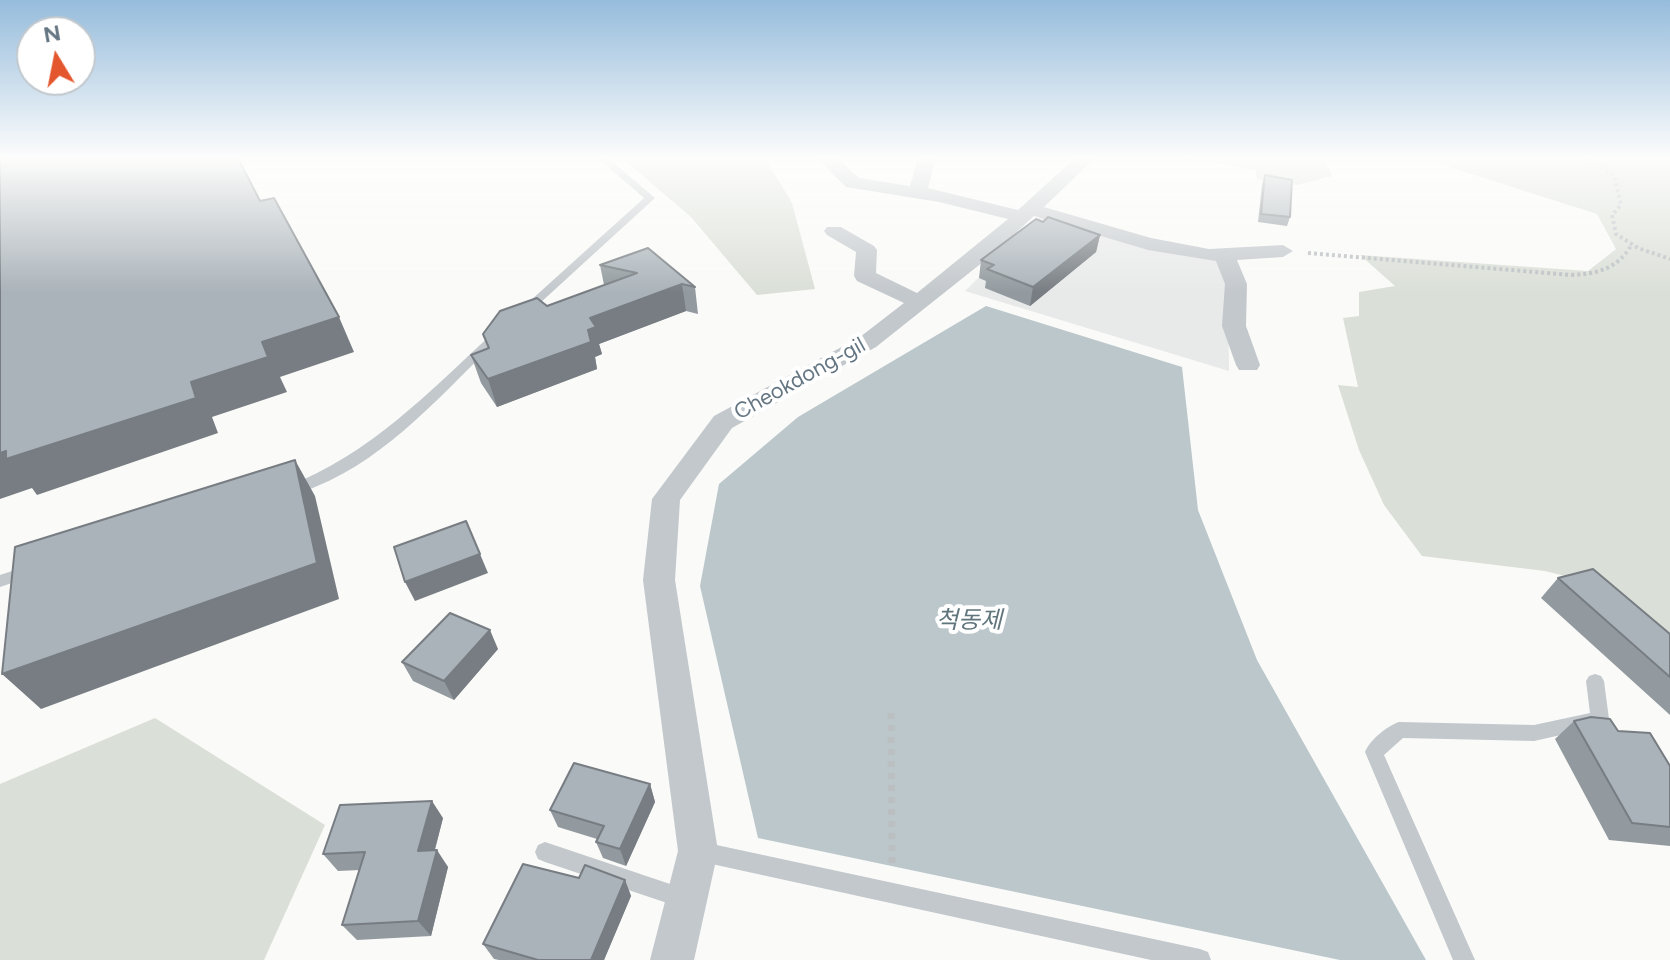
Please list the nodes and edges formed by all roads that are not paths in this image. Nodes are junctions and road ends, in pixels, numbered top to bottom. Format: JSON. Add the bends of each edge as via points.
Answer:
{"nodes":[{"id":1,"x":645,"y":203,"type":"edge"},
{"id":2,"x":971,"y":203,"type":"edge"},
{"id":3,"x":1038,"y":203,"type":"edge"},
{"id":4,"x":1027,"y":213,"type":"junction"},
{"id":5,"x":834,"y":231,"type":"dead end"},
{"id":6,"x":1283,"y":251,"type":"road end"},
{"id":7,"x":1224,"y":254,"type":"junction"},
{"id":8,"x":919,"y":302,"type":"junction"},
{"id":9,"x":1248,"y":365,"type":"dead end"},
{"id":10,"x":273,"y":496,"type":"edge"},
{"id":11,"x":46,"y":566,"type":"edge"},
{"id":12,"x":0,"y":581,"type":"edge"},
{"id":13,"x":1595,"y":681,"type":"dead end"},
{"id":14,"x":698,"y":851,"type":"junction"},
{"id":15,"x":545,"y":852,"type":"dead end"},
{"id":16,"x":686,"y":899,"type":"junction"},
{"id":17,"x":672,"y":960,"type":"edge"},
{"id":18,"x":1200,"y":960,"type":"edge"},
{"id":19,"x":1464,"y":960,"type":"edge"}],
"edges":[{"from":1,"to":10,"type":"lane","via":[[371,449],[319,482]]},
{"from":2,"to":4,"type":"street"},
{"from":3,"to":4,"type":"street","name":"Cheokdong-gil"},
{"from":4,"to":7,"type":"street","via":[[1148,244]]},
{"from":4,"to":8,"type":"street","name":"Cheokdong-gil"},
{"from":5,"to":8,"type":"street","via":[[867,250],[865,276]]},
{"from":6,"to":7,"type":"street"},
{"from":7,"to":9,"type":"street","via":[[1236,284],[1234,326]]},
{"from":8,"to":14,"type":"street","name":"Cheokdong-gil","via":[[868,342],[723,422],[666,499],[659,580]]},
{"from":11,"to":12,"type":"lane"},
{"from":13,"to":19,"type":"lane","via":[[1600,719],[1534,733],[1399,730],[1374,752]]},
{"from":14,"to":16,"type":"street","name":"Cheokdong-gil"},
{"from":14,"to":18,"type":"lane"},
{"from":15,"to":16,"type":"lane"},
{"from":16,"to":17,"type":"street","name":"Cheokdong-gil"}]}
